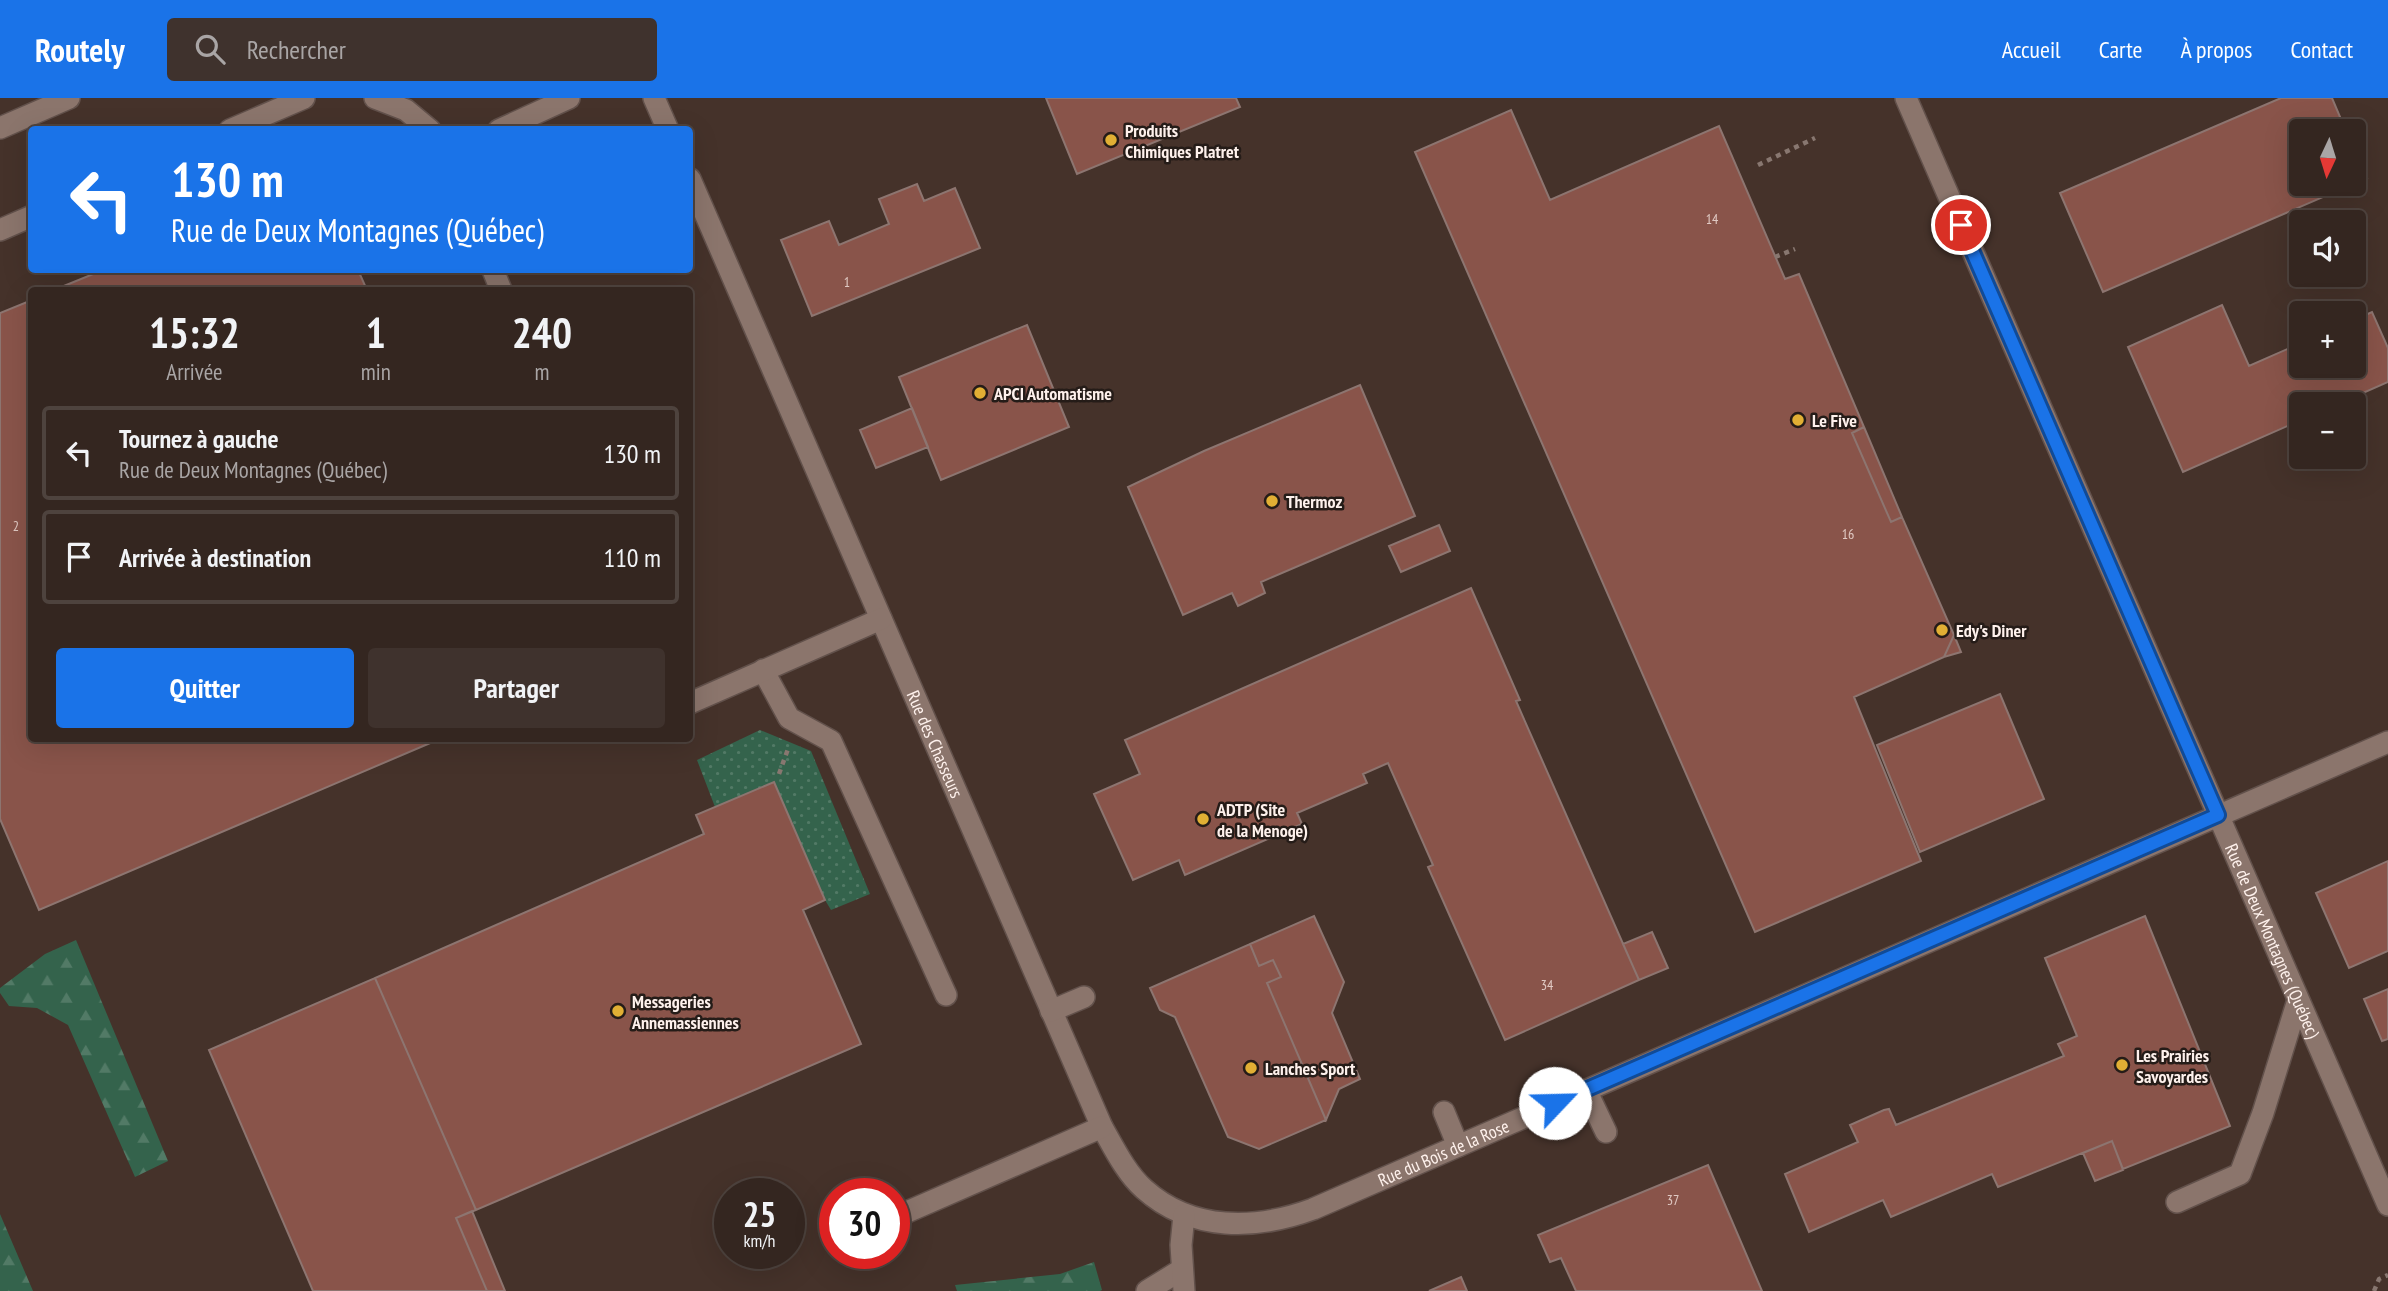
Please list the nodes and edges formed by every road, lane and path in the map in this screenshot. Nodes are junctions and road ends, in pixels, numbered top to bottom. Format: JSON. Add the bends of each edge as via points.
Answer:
{"nodes":[{"id":1,"x":69,"y":98,"type":"edge"},
{"id":2,"x":304,"y":98,"type":"edge"},
{"id":3,"x":375,"y":98,"type":"edge"},
{"id":4,"x":569,"y":98,"type":"edge"},
{"id":5,"x":654,"y":98,"type":"edge"},
{"id":6,"x":1906,"y":98,"type":"edge"},
{"id":7,"x":239,"y":126,"type":"edge"},
{"id":8,"x":425,"y":126,"type":"edge"},
{"id":9,"x":508,"y":126,"type":"edge"},
{"id":10,"x":666,"y":126,"type":"edge"},
{"id":11,"x":0,"y":128,"type":"edge"},
{"id":12,"x":1815,"y":138,"type":"dead end"},
{"id":13,"x":1758,"y":165,"type":"dead end"},
{"id":14,"x":693,"y":186,"type":"edge"},
{"id":15,"x":28,"y":218,"type":"edge"},
{"id":16,"x":0,"y":230,"type":"edge"},
{"id":17,"x":1795,"y":250,"type":"dead end"},
{"id":18,"x":1775,"y":257,"type":"dead end"},
{"id":19,"x":881,"y":619,"type":"junction"},
{"id":20,"x":763,"y":670,"type":"junction"},
{"id":21,"x":693,"y":702,"type":"edge"},
{"id":22,"x":2388,"y":742,"type":"edge"},
{"id":23,"x":2218,"y":815,"type":"junction"},
{"id":24,"x":946,"y":995,"type":"dead end"},
{"id":25,"x":1084,"y":997,"type":"dead end"},
{"id":26,"x":2298,"y":1000,"type":"junction"},
{"id":27,"x":1051,"y":1011,"type":"junction"},
{"id":28,"x":1586,"y":1090,"type":"junction"},
{"id":29,"x":1444,"y":1112,"type":"dead end"},
{"id":30,"x":1102,"y":1127,"type":"junction"},
{"id":31,"x":1606,"y":1132,"type":"dead end"},
{"id":32,"x":1458,"y":1146,"type":"junction"},
{"id":33,"x":2177,"y":1202,"type":"dead end"},
{"id":34,"x":2388,"y":1205,"type":"edge"},
{"id":35,"x":910,"y":1211,"type":"edge"},
{"id":36,"x":1184,"y":1215,"type":"junction"},
{"id":37,"x":2388,"y":1275,"type":"edge"},
{"id":38,"x":1182,"y":1281,"type":"edge"},
{"id":39,"x":1147,"y":1291,"type":"edge"},
{"id":40,"x":2374,"y":1291,"type":"edge"}],
"edges":[{"from":1,"to":11,"type":"street"},
{"from":2,"to":7,"type":"street"},
{"from":3,"to":8,"type":"street","via":[[406,110]]},
{"from":4,"to":9,"type":"street"},
{"from":5,"to":10,"type":"street"},
{"from":6,"to":23,"type":"street","name":"Rue de Deux Montagnes (Québec)"},
{"from":12,"to":13,"type":"path"},
{"from":14,"to":19,"type":"street","name":"Rue des Chasseurs"},
{"from":15,"to":16,"type":"street"},
{"from":17,"to":18,"type":"path"},
{"from":19,"to":20,"type":"street"},
{"from":19,"to":27,"type":"street","name":"Rue des Chasseurs"},
{"from":20,"to":21,"type":"street"},
{"from":20,"to":24,"type":"street","via":[[789,718],[831,741]]},
{"from":22,"to":23,"type":"street","name":"Rue du Bois de la Rose"},
{"from":23,"to":26,"type":"street","name":"Rue de Deux Montagnes (Québec)"},
{"from":23,"to":28,"type":"street","name":"Rue du Bois de la Rose"},
{"from":25,"to":27,"type":"street"},
{"from":26,"to":33,"type":"street","via":[[2240,1174]]},
{"from":26,"to":34,"type":"street","name":"Rue de Deux Montagnes (Québec)"},
{"from":27,"to":30,"type":"street","name":"Rue des Chasseurs"},
{"from":28,"to":31,"type":"street"},
{"from":28,"to":32,"type":"street","name":"Rue du Bois de la Rose"},
{"from":29,"to":32,"type":"street"},
{"from":30,"to":35,"type":"street"},
{"from":30,"to":36,"type":"street","name":"Rue des Chasseurs","via":[[1142,1188]]},
{"from":32,"to":36,"type":"street","name":"Rue du Bois de la Rose","via":[[1291,1217],[1236,1223]]},
{"from":36,"to":38,"type":"street"},
{"from":37,"to":40,"type":"path","via":[[2379,1279]]},
{"from":38,"to":39,"type":"street"}]}
